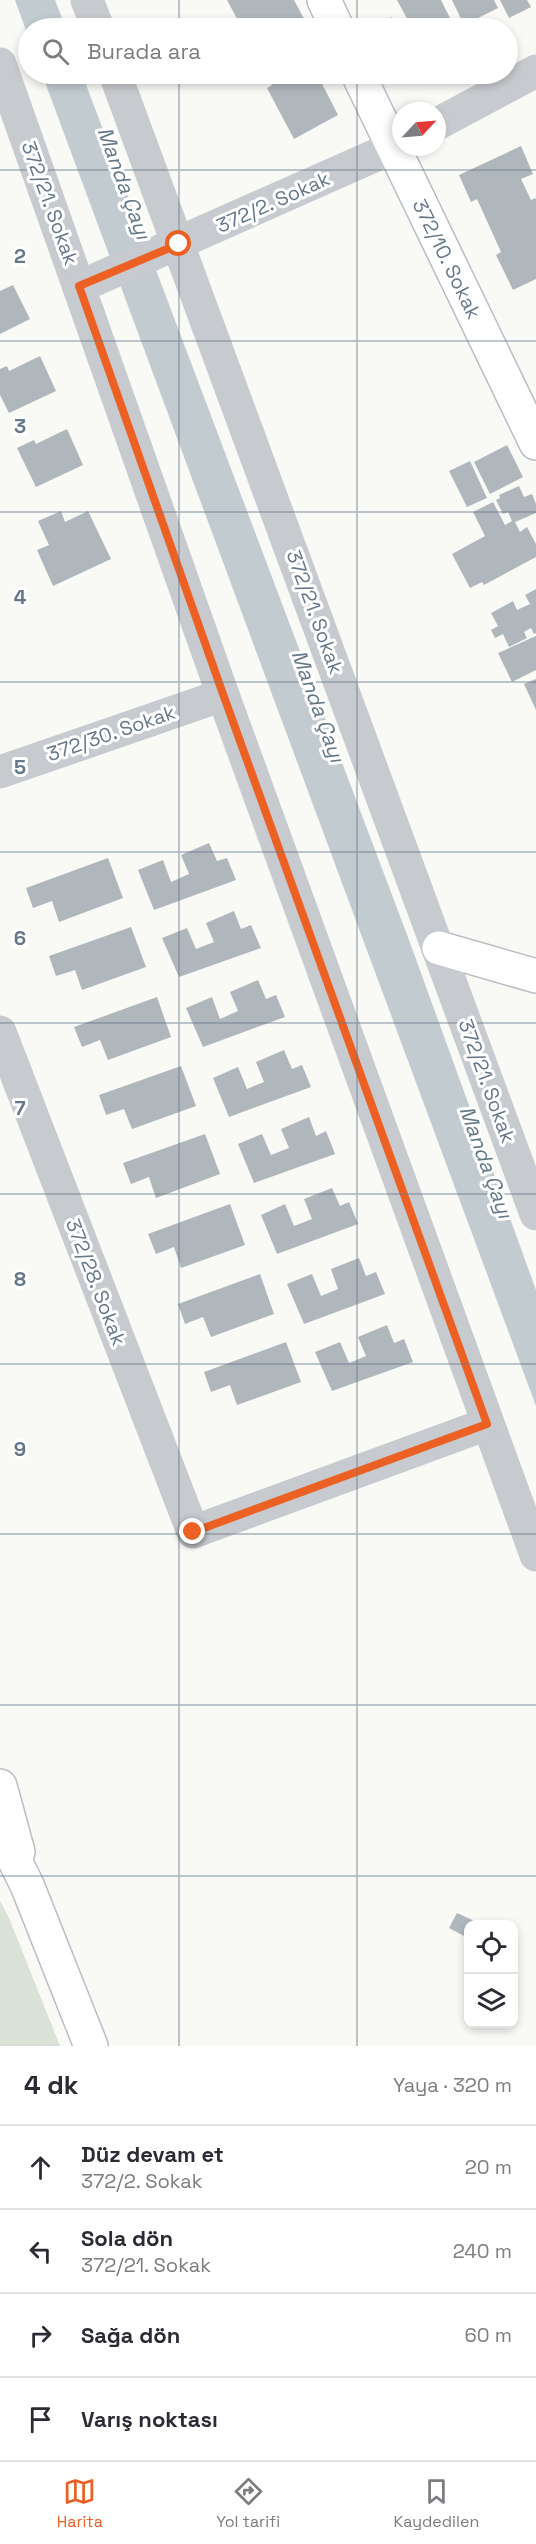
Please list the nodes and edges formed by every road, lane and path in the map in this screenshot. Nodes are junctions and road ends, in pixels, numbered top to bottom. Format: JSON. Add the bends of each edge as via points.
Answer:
{"nodes":[{"id":1,"x":87,"y":0,"type":"edge"},
{"id":2,"x":324,"y":0,"type":"edge"},
{"id":3,"x":94,"y":18,"type":"edge"},
{"id":4,"x":332,"y":18,"type":"edge"},
{"id":5,"x":0,"y":64,"type":"edge"},
{"id":6,"x":536,"y":71,"type":"edge"},
{"id":7,"x":518,"y":81,"type":"edge"},
{"id":8,"x":118,"y":84,"type":"edge"},
{"id":9,"x":363,"y":84,"type":"edge"},
{"id":10,"x":512,"y":84,"type":"edge"},
{"id":11,"x":446,"y":119,"type":"edge"},
{"id":12,"x":392,"y":137,"type":"edge"},
{"id":13,"x":392,"y":148,"type":"edge"},
{"id":14,"x":402,"y":156,"type":"edge"},
{"id":15,"x":168,"y":249,"type":"junction"},
{"id":16,"x":91,"y":281,"type":"junction"},
{"id":17,"x":536,"y":443,"type":"edge"},
{"id":18,"x":223,"y":694,"type":"junction"},
{"id":19,"x":0,"y":772,"type":"edge"},
{"id":20,"x":439,"y":948,"type":"junction"},
{"id":21,"x":536,"y":975,"type":"edge"},
{"id":22,"x":0,"y":1032,"type":"edge"},
{"id":23,"x":536,"y":1214,"type":"edge"},
{"id":24,"x":487,"y":1424,"type":"junction"},
{"id":25,"x":533,"y":1542,"type":"edge"},
{"id":26,"x":0,"y":1786,"type":"edge"},
{"id":27,"x":0,"y":1831,"type":"edge"},
{"id":28,"x":27,"y":1885,"type":"junction"},
{"id":29,"x":92,"y":2046,"type":"edge"}],
"edges":[{"from":1,"to":3,"type":"street"},
{"from":2,"to":4,"type":"main road"},
{"from":5,"to":16,"type":"street","name":"372/21. Sokak"},
{"from":6,"to":7,"type":"street"},
{"from":8,"to":15,"type":"street","name":"372/21. Sokak"},
{"from":9,"to":12,"type":"main road","name":"372/10. Sokak"},
{"from":10,"to":11,"type":"street"},
{"from":13,"to":15,"type":"street","name":"372/2. Sokak"},
{"from":14,"to":17,"type":"main road","name":"372/10. Sokak"},
{"from":15,"to":16,"type":"street","name":"372/2. Sokak"},
{"from":15,"to":20,"type":"street","name":"372/21. Sokak"},
{"from":16,"to":18,"type":"street","name":"372/21. Sokak"},
{"from":18,"to":19,"type":"street","name":"372/30. Sokak"},
{"from":18,"to":24,"type":"street","name":"372/21. Sokak"},
{"from":20,"to":21,"type":"main road"},
{"from":20,"to":23,"type":"street","name":"372/21. Sokak"},
{"from":22,"to":24,"type":"street","name":"372/28. Sokak","via":[[193,1532]]},
{"from":24,"to":25,"type":"street","name":"372/21. Sokak"},
{"from":26,"to":28,"type":"main road"},
{"from":27,"to":28,"type":"main road"},
{"from":28,"to":29,"type":"main road"}]}
